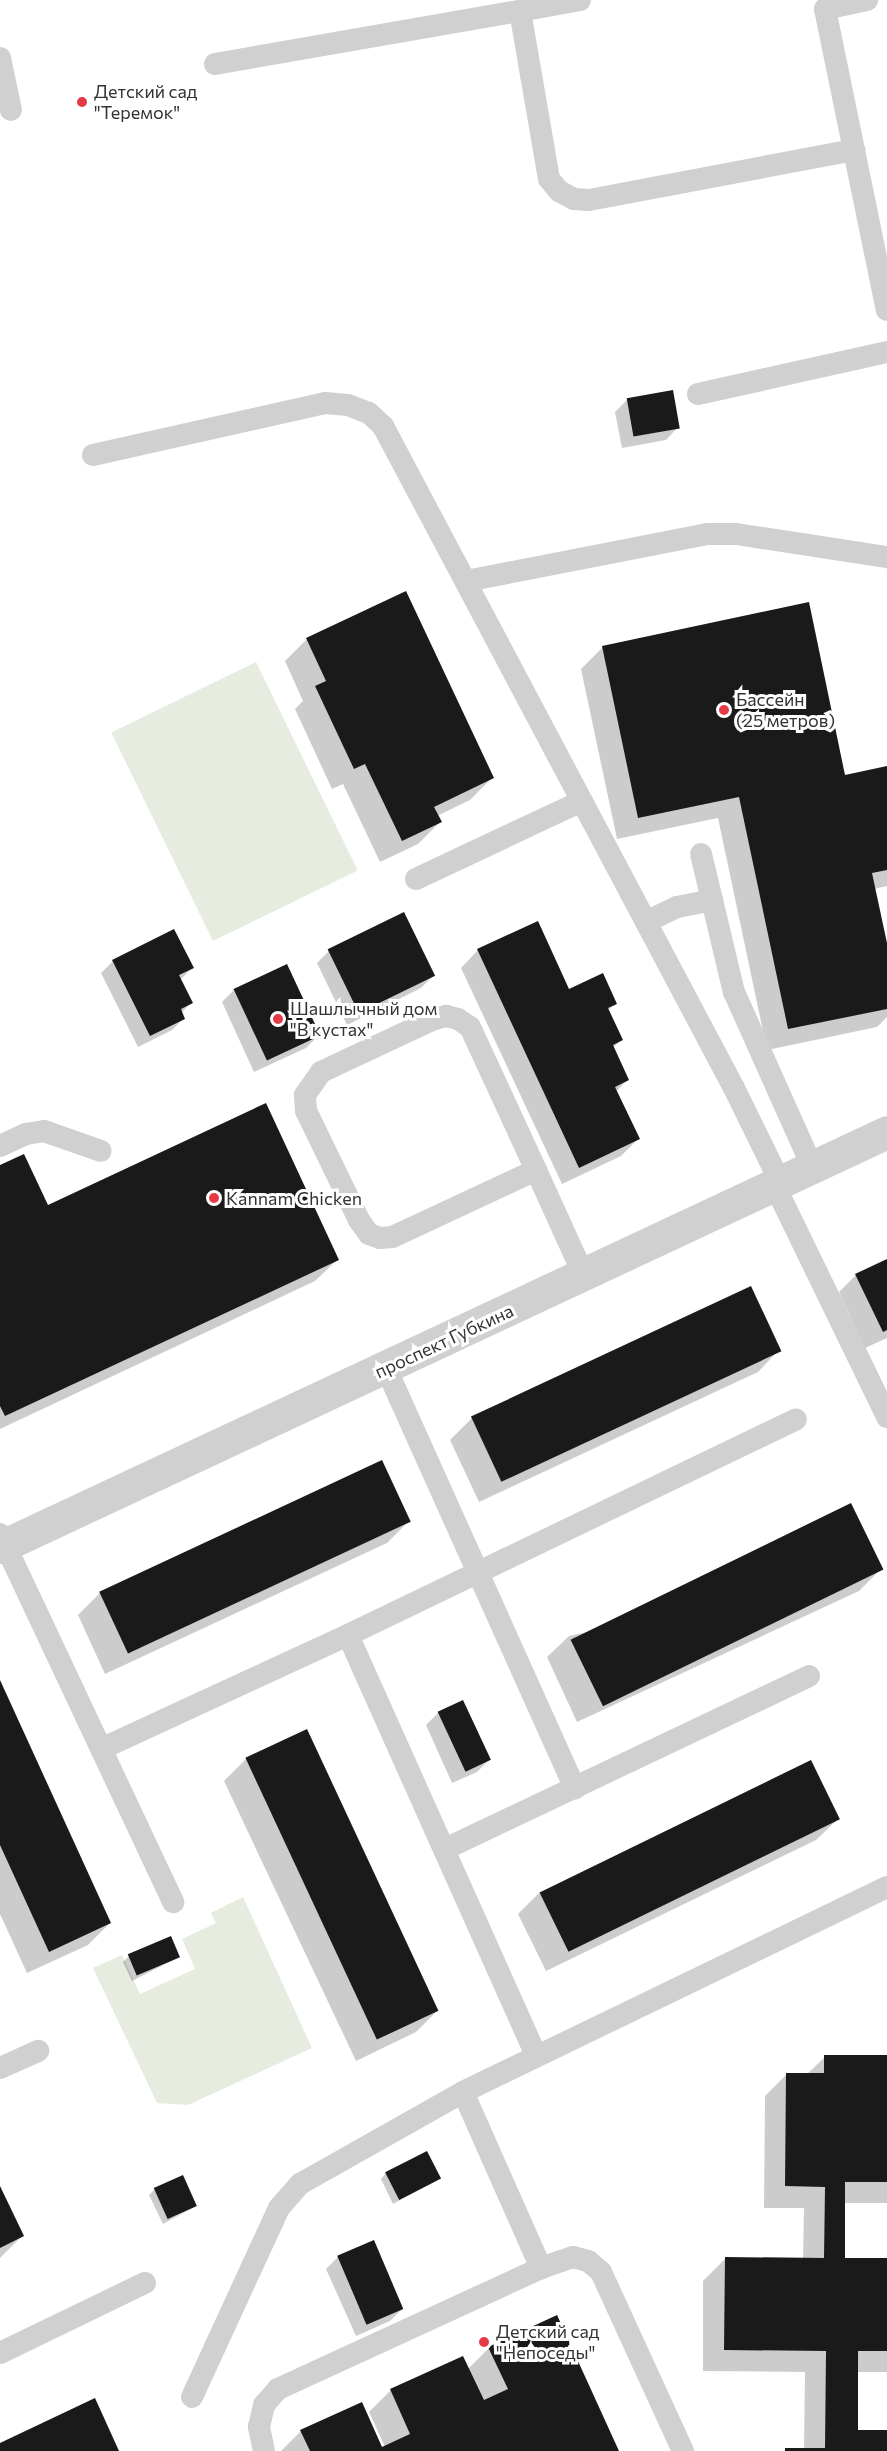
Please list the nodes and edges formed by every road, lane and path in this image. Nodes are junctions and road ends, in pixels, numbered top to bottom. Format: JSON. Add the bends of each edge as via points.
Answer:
{"nodes":[{"id":1,"x":580,"y":0,"type":"edge"},
{"id":2,"x":867,"y":0,"type":"edge"},
{"id":3,"x":824,"y":4,"type":"edge"},
{"id":4,"x":520,"y":11,"type":"junction"},
{"id":5,"x":0,"y":58,"type":"edge"},
{"id":6,"x":215,"y":64,"type":"dead end"},
{"id":7,"x":11,"y":111,"type":"dead end"},
{"id":8,"x":854,"y":150,"type":"junction"},
{"id":9,"x":887,"y":310,"type":"edge"},
{"id":10,"x":887,"y":352,"type":"edge"},
{"id":11,"x":698,"y":394,"type":"dead end"},
{"id":12,"x":93,"y":454,"type":"dead end"},
{"id":13,"x":887,"y":557,"type":"edge"},
{"id":14,"x":466,"y":581,"type":"junction"},
{"id":15,"x":582,"y":801,"type":"junction"},
{"id":16,"x":701,"y":854,"type":"dead end"},
{"id":17,"x":416,"y":879,"type":"dead end"},
{"id":18,"x":712,"y":900,"type":"junction"},
{"id":19,"x":646,"y":922,"type":"junction"},
{"id":20,"x":887,"y":1132,"type":"edge"},
{"id":21,"x":0,"y":1146,"type":"edge"},
{"id":22,"x":101,"y":1150,"type":"dead end"},
{"id":23,"x":813,"y":1169,"type":"junction"},
{"id":24,"x":536,"y":1170,"type":"junction"},
{"id":25,"x":778,"y":1185,"type":"junction"},
{"id":26,"x":584,"y":1276,"type":"junction"},
{"id":27,"x":386,"y":1368,"type":"junction"},
{"id":28,"x":878,"y":1378,"type":"edge"},
{"id":29,"x":887,"y":1417,"type":"edge"},
{"id":30,"x":796,"y":1419,"type":"dead end"},
{"id":31,"x":2,"y":1542,"type":"edge"},
{"id":32,"x":477,"y":1573,"type":"junction"},
{"id":33,"x":348,"y":1635,"type":"junction"},
{"id":34,"x":809,"y":1676,"type":"dead end"},
{"id":35,"x":100,"y":1749,"type":"junction"},
{"id":36,"x":575,"y":1788,"type":"junction"},
{"id":37,"x":445,"y":1849,"type":"junction"},
{"id":38,"x":887,"y":1887,"type":"edge"},
{"id":39,"x":173,"y":1902,"type":"dead end"},
{"id":40,"x":38,"y":2051,"type":"dead end"},
{"id":41,"x":536,"y":2056,"type":"junction"},
{"id":42,"x":0,"y":2068,"type":"edge"},
{"id":43,"x":463,"y":2092,"type":"junction"},
{"id":44,"x":541,"y":2268,"type":"junction"},
{"id":45,"x":145,"y":2283,"type":"dead end"},
{"id":46,"x":0,"y":2353,"type":"edge"},
{"id":47,"x":192,"y":2397,"type":"dead end"},
{"id":48,"x":264,"y":2451,"type":"edge"},
{"id":49,"x":683,"y":2451,"type":"edge"}],
"edges":[{"from":1,"to":4,"type":"lane"},
{"from":2,"to":3,"type":"lane"},
{"from":3,"to":8,"type":"lane"},
{"from":4,"to":6,"type":"lane"},
{"from":4,"to":8,"type":"lane","via":[[549,179],[559,191],[574,199],[589,200]]},
{"from":5,"to":7,"type":"lane"},
{"from":8,"to":9,"type":"lane"},
{"from":10,"to":11,"type":"lane"},
{"from":12,"to":14,"type":"lane","via":[[325,402],[348,405],[369,413],[383,426]]},
{"from":13,"to":14,"type":"lane","via":[[736,534],[707,534]]},
{"from":14,"to":15,"type":"lane"},
{"from":15,"to":17,"type":"lane"},
{"from":15,"to":19,"type":"lane"},
{"from":16,"to":18,"type":"lane"},
{"from":18,"to":19,"type":"lane","via":[[667,910]]},
{"from":18,"to":23,"type":"lane","via":[[734,992]]},
{"from":19,"to":25,"type":"lane"},
{"from":20,"to":23,"type":"street","name":"проспект Губкина"},
{"from":21,"to":22,"type":"lane","via":[[44,1131]]},
{"from":23,"to":25,"type":"street","name":"проспект Губкина"},
{"from":24,"to":24,"type":"lane","via":[[470,1028],[458,1018],[432,1020],[321,1072],[305,1095],[306,1111],[359,1220],[369,1234],[380,1238],[392,1237]]},
{"from":24,"to":26,"type":"lane"},
{"from":25,"to":26,"type":"street","name":"проспект Губкина"},
{"from":25,"to":28,"type":"lane"},
{"from":26,"to":27,"type":"street","name":"проспект Губкина"},
{"from":27,"to":31,"type":"street","name":"проспект Губкина"},
{"from":27,"to":32,"type":"lane"},
{"from":28,"to":29,"type":"lane"},
{"from":30,"to":32,"type":"lane"},
{"from":31,"to":35,"type":"lane"},
{"from":32,"to":33,"type":"lane"},
{"from":32,"to":36,"type":"lane"},
{"from":33,"to":35,"type":"lane"},
{"from":33,"to":37,"type":"lane"},
{"from":34,"to":36,"type":"lane"},
{"from":35,"to":39,"type":"lane"},
{"from":36,"to":37,"type":"lane"},
{"from":37,"to":41,"type":"lane"},
{"from":38,"to":41,"type":"lane"},
{"from":40,"to":42,"type":"lane"},
{"from":41,"to":43,"type":"lane"},
{"from":43,"to":44,"type":"lane"},
{"from":43,"to":47,"type":"lane","via":[[300,2184],[279,2208]]},
{"from":44,"to":48,"type":"lane","via":[[278,2389],[264,2405],[259,2427]]},
{"from":44,"to":49,"type":"lane","via":[[573,2257],[588,2261],[601,2272]]},
{"from":45,"to":46,"type":"lane"}]}
